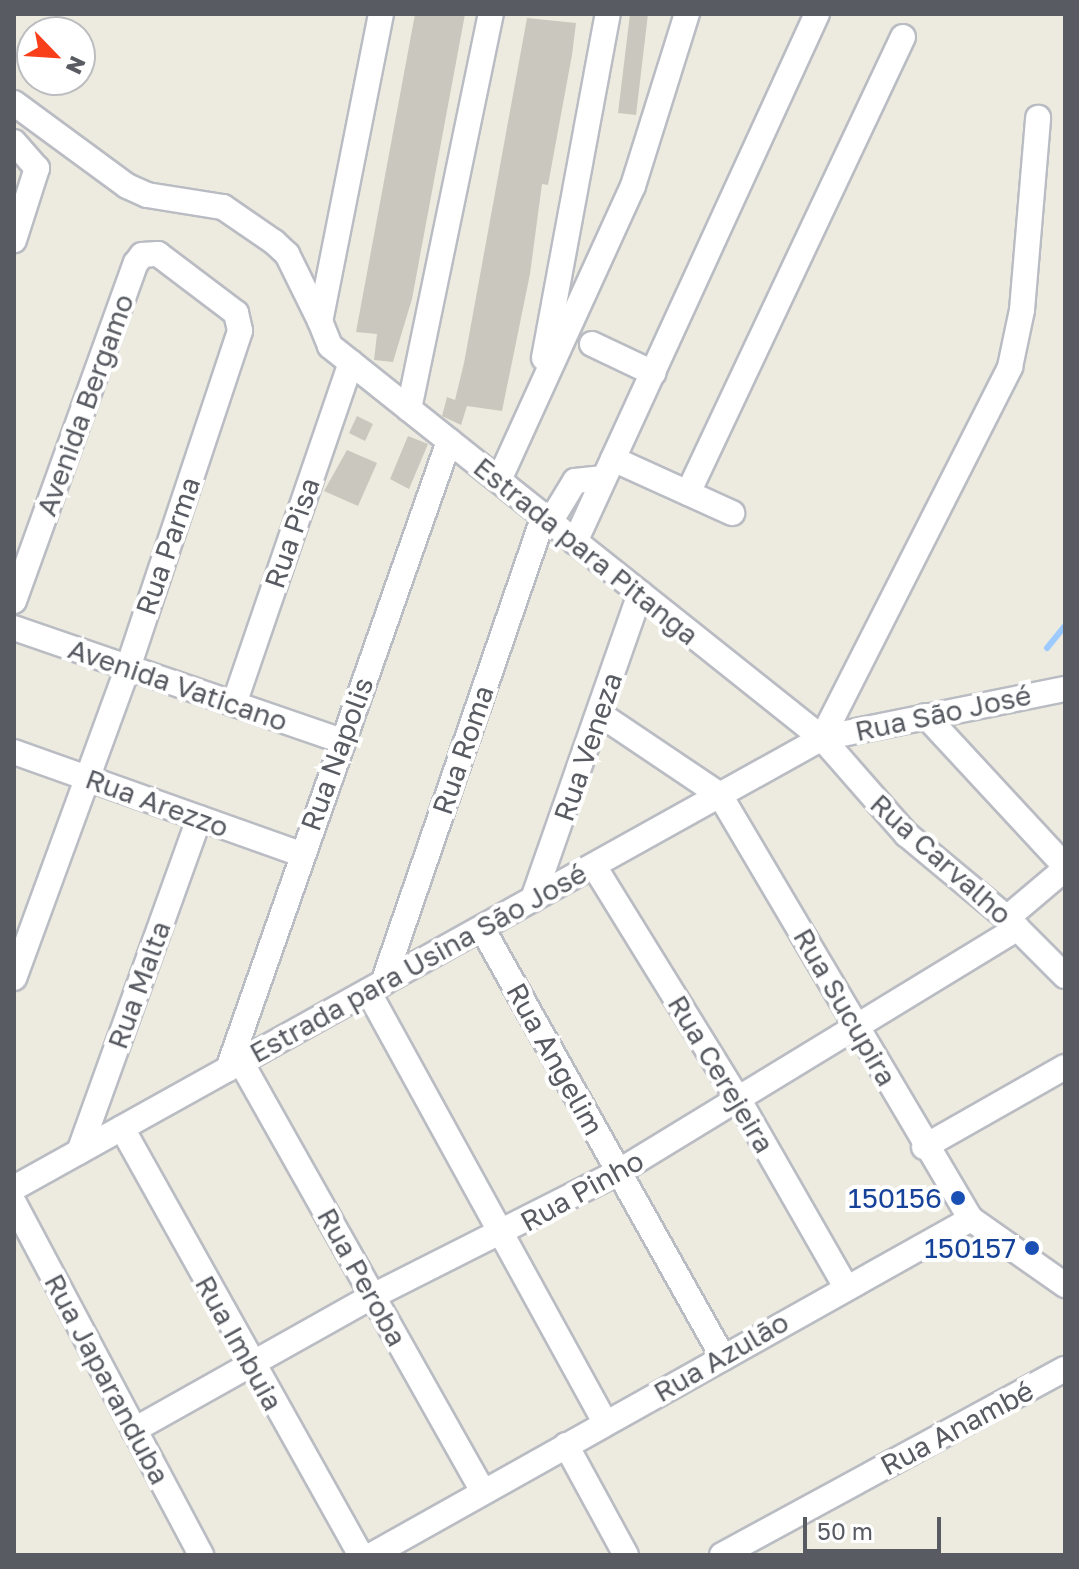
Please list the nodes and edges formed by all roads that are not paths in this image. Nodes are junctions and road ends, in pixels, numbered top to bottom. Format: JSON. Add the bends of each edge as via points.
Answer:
{"nodes":[{"id":1,"x":381,"y":14,"type":"edge"},
{"id":2,"x":491,"y":14,"type":"edge"},
{"id":3,"x":608,"y":14,"type":"edge"},
{"id":4,"x":687,"y":14,"type":"edge"},
{"id":5,"x":817,"y":14,"type":"edge"},
{"id":6,"x":903,"y":37,"type":"dead end"},
{"id":7,"x":14,"y":103,"type":"edge"},
{"id":8,"x":1038,"y":118,"type":"dead end"},
{"id":9,"x":14,"y":142,"type":"edge"},
{"id":10,"x":14,"y":240,"type":"edge"},
{"id":11,"x":142,"y":255,"type":"joint"},
{"id":12,"x":320,"y":321,"type":"junction"},
{"id":13,"x":592,"y":344,"type":"dead end"},
{"id":14,"x":351,"y":363,"type":"junction"},
{"id":15,"x":653,"y":373,"type":"junction"},
{"id":16,"x":537,"y":395,"type":"junction"},
{"id":17,"x":409,"y":409,"type":"junction"},
{"id":18,"x":449,"y":441,"type":"junction"},
{"id":19,"x":609,"y":469,"type":"junction"},
{"id":20,"x":499,"y":480,"type":"junction"},
{"id":21,"x":688,"y":493,"type":"junction"},
{"id":22,"x":732,"y":513,"type":"dead end"},
{"id":23,"x":547,"y":519,"type":"junction"},
{"id":24,"x":575,"y":542,"type":"junction"},
{"id":25,"x":640,"y":593,"type":"junction"},
{"id":26,"x":14,"y":601,"type":"edge"},
{"id":27,"x":14,"y":628,"type":"edge"},
{"id":28,"x":128,"y":667,"type":"junction"},
{"id":29,"x":1065,"y":689,"type":"edge"},
{"id":30,"x":234,"y":704,"type":"junction"},
{"id":31,"x":601,"y":715,"type":"junction"},
{"id":32,"x":926,"y":716,"type":"junction"},
{"id":33,"x":822,"y":738,"type":"junction"},
{"id":34,"x":342,"y":741,"type":"junction"},
{"id":35,"x":14,"y":752,"type":"edge"},
{"id":36,"x":88,"y":778,"type":"junction"},
{"id":37,"x":720,"y":795,"type":"junction"},
{"id":38,"x":199,"y":818,"type":"junction"},
{"id":39,"x":301,"y":854,"type":"junction"},
{"id":40,"x":594,"y":866,"type":"junction"},
{"id":41,"x":1065,"y":868,"type":"edge"},
{"id":42,"x":533,"y":899,"type":"junction"},
{"id":43,"x":1012,"y":923,"type":"junction"},
{"id":44,"x":482,"y":928,"type":"junction"},
{"id":45,"x":1065,"y":976,"type":"edge"},
{"id":46,"x":14,"y":978,"type":"edge"},
{"id":47,"x":375,"y":987,"type":"junction"},
{"id":48,"x":858,"y":1026,"type":"junction"},
{"id":49,"x":235,"y":1065,"type":"junction"},
{"id":50,"x":1065,"y":1067,"type":"edge"},
{"id":51,"x":740,"y":1102,"type":"junction"},
{"id":52,"x":122,"y":1128,"type":"junction"},
{"id":53,"x":924,"y":1147,"type":"junction"},
{"id":54,"x":79,"y":1152,"type":"junction"},
{"id":55,"x":618,"y":1172,"type":"junction"},
{"id":56,"x":19,"y":1181,"type":"edge"},
{"id":57,"x":14,"y":1203,"type":"edge"},
{"id":58,"x":971,"y":1219,"type":"junction"},
{"id":59,"x":503,"y":1234,"type":"junction"},
{"id":60,"x":845,"y":1285,"type":"junction"},
{"id":61,"x":1065,"y":1285,"type":"edge"},
{"id":62,"x":373,"y":1296,"type":"junction"},
{"id":63,"x":723,"y":1358,"type":"junction"},
{"id":64,"x":251,"y":1365,"type":"junction"},
{"id":65,"x":1065,"y":1369,"type":"edge"},
{"id":66,"x":605,"y":1422,"type":"junction"},
{"id":67,"x":134,"y":1430,"type":"junction"},
{"id":68,"x":566,"y":1445,"type":"junction"},
{"id":69,"x":483,"y":1492,"type":"junction"},
{"id":70,"x":201,"y":1555,"type":"edge"},
{"id":71,"x":361,"y":1555,"type":"edge"},
{"id":72,"x":372,"y":1555,"type":"edge"},
{"id":73,"x":626,"y":1555,"type":"edge"},
{"id":74,"x":722,"y":1555,"type":"edge"}],
"edges":[{"from":1,"to":12,"type":"street"},
{"from":2,"to":17,"type":"street"},
{"from":3,"to":16,"type":"street"},
{"from":4,"to":16,"type":"street","via":[[633,186]]},
{"from":5,"to":15,"type":"street"},
{"from":6,"to":21,"type":"street"},
{"from":7,"to":12,"type":"street","name":"Estrada para Pitanga","via":[[127,186],[147,195],[223,207],[274,242],[287,254]]},
{"from":8,"to":33,"type":"street","via":[[1022,310],[1010,367]]},
{"from":9,"to":10,"type":"street","via":[[37,168]]},
{"from":11,"to":26,"type":"street","name":"Avenida Bergamo"},
{"from":11,"to":28,"type":"street","name":"Rua Parma","via":[[158,254],[236,313],[238,340]]},
{"from":12,"to":14,"type":"street","name":"Estrada para Pitanga","via":[[330,346]]},
{"from":13,"to":15,"type":"street"},
{"from":14,"to":17,"type":"street","name":"Estrada para Pitanga"},
{"from":14,"to":30,"type":"street","name":"Rua Pisa"},
{"from":15,"to":19,"type":"street"},
{"from":16,"to":20,"type":"street"},
{"from":17,"to":18,"type":"street","name":"Estrada para Pitanga"},
{"from":18,"to":20,"type":"street","name":"Estrada para Pitanga"},
{"from":18,"to":34,"type":"street","name":"Rua Napolis"},
{"from":19,"to":21,"type":"street"},
{"from":19,"to":23,"type":"street","name":"Rua Roma","via":[[575,481]]},
{"from":19,"to":24,"type":"street"},
{"from":20,"to":23,"type":"street","name":"Estrada para Pitanga"},
{"from":21,"to":22,"type":"street"},
{"from":23,"to":24,"type":"street","name":"Estrada para Pitanga"},
{"from":23,"to":47,"type":"street","name":"Rua Roma"},
{"from":24,"to":25,"type":"street","name":"Estrada para Pitanga"},
{"from":25,"to":31,"type":"street","name":"Rua Veneza"},
{"from":25,"to":33,"type":"street","name":"Estrada para Pitanga"},
{"from":27,"to":28,"type":"street","name":"Avenida Vaticano"},
{"from":28,"to":30,"type":"street","name":"Avenida Vaticano"},
{"from":28,"to":36,"type":"street","name":"Rua Parma"},
{"from":29,"to":32,"type":"street","name":"Rua São José"},
{"from":30,"to":34,"type":"street","name":"Avenida Vaticano"},
{"from":31,"to":37,"type":"street"},
{"from":31,"to":42,"type":"street","name":"Rua Veneza"},
{"from":32,"to":33,"type":"street","name":"Rua São José"},
{"from":32,"to":41,"type":"street"},
{"from":33,"to":37,"type":"street","name":"Estrada para Usina São José"},
{"from":33,"to":43,"type":"street","name":"Rua Carvalho","via":[[906,834]]},
{"from":34,"to":39,"type":"street","name":"Rua Napolis"},
{"from":35,"to":36,"type":"street","name":"Rua Arezzo"},
{"from":36,"to":38,"type":"street","name":"Rua Arezzo"},
{"from":36,"to":46,"type":"street","name":"Rua Parma"},
{"from":37,"to":40,"type":"street","name":"Estrada para Usina São José"},
{"from":37,"to":48,"type":"street","name":"Rua Sucupira"},
{"from":38,"to":39,"type":"street","name":"Rua Arezzo"},
{"from":38,"to":54,"type":"street","name":"Rua Malta"},
{"from":39,"to":49,"type":"street","name":"Rua Napolis"},
{"from":40,"to":42,"type":"street","name":"Estrada para Usina São José"},
{"from":40,"to":51,"type":"street","name":"Rua Cerejeira"},
{"from":41,"to":43,"type":"street","name":"Rua Pinho"},
{"from":42,"to":44,"type":"street","name":"Estrada para Usina São José"},
{"from":43,"to":45,"type":"street","name":"Rua Carvalho"},
{"from":43,"to":48,"type":"street","name":"Rua Pinho"},
{"from":44,"to":47,"type":"street","name":"Estrada para Usina São José"},
{"from":44,"to":55,"type":"street","name":"Rua Angelim"},
{"from":47,"to":49,"type":"street","name":"Estrada para Usina São José"},
{"from":47,"to":59,"type":"street"},
{"from":48,"to":51,"type":"street","name":"Rua Pinho"},
{"from":48,"to":53,"type":"street","name":"Rua Sucupira"},
{"from":49,"to":52,"type":"street","name":"Estrada para Usina São José"},
{"from":49,"to":62,"type":"street","name":"Rua Peroba"},
{"from":50,"to":53,"type":"street"},
{"from":51,"to":55,"type":"street","name":"Rua Pinho"},
{"from":51,"to":60,"type":"street","name":"Rua Cerejeira"},
{"from":52,"to":54,"type":"street","name":"Estrada para Usina São José"},
{"from":52,"to":64,"type":"street","name":"Rua Imbuia"},
{"from":53,"to":58,"type":"street","name":"Rua Sucupira"},
{"from":54,"to":56,"type":"street","name":"Estrada para Usina São José"},
{"from":55,"to":59,"type":"street","name":"Rua Pinho"},
{"from":55,"to":63,"type":"street","name":"Rua Angelim"},
{"from":57,"to":67,"type":"street","name":"Rua Japaranduba"},
{"from":58,"to":60,"type":"street","name":"Rua Azulão"},
{"from":58,"to":61,"type":"street"},
{"from":59,"to":62,"type":"street","name":"Rua Pinho"},
{"from":59,"to":66,"type":"street"},
{"from":60,"to":63,"type":"street","name":"Rua Azulão"},
{"from":62,"to":64,"type":"street","name":"Rua Pinho"},
{"from":62,"to":69,"type":"street","name":"Rua Peroba"},
{"from":63,"to":66,"type":"street","name":"Rua Azulão"},
{"from":64,"to":67,"type":"street","name":"Rua Pinho"},
{"from":64,"to":71,"type":"street","name":"Rua Imbuia"},
{"from":65,"to":74,"type":"street","name":"Rua Anambé"},
{"from":66,"to":68,"type":"street","name":"Rua Azulão"},
{"from":67,"to":70,"type":"street","name":"Rua Japaranduba"},
{"from":68,"to":69,"type":"street","name":"Rua Azulão"},
{"from":68,"to":73,"type":"street"},
{"from":69,"to":72,"type":"street","name":"Rua Azulão"}]}
